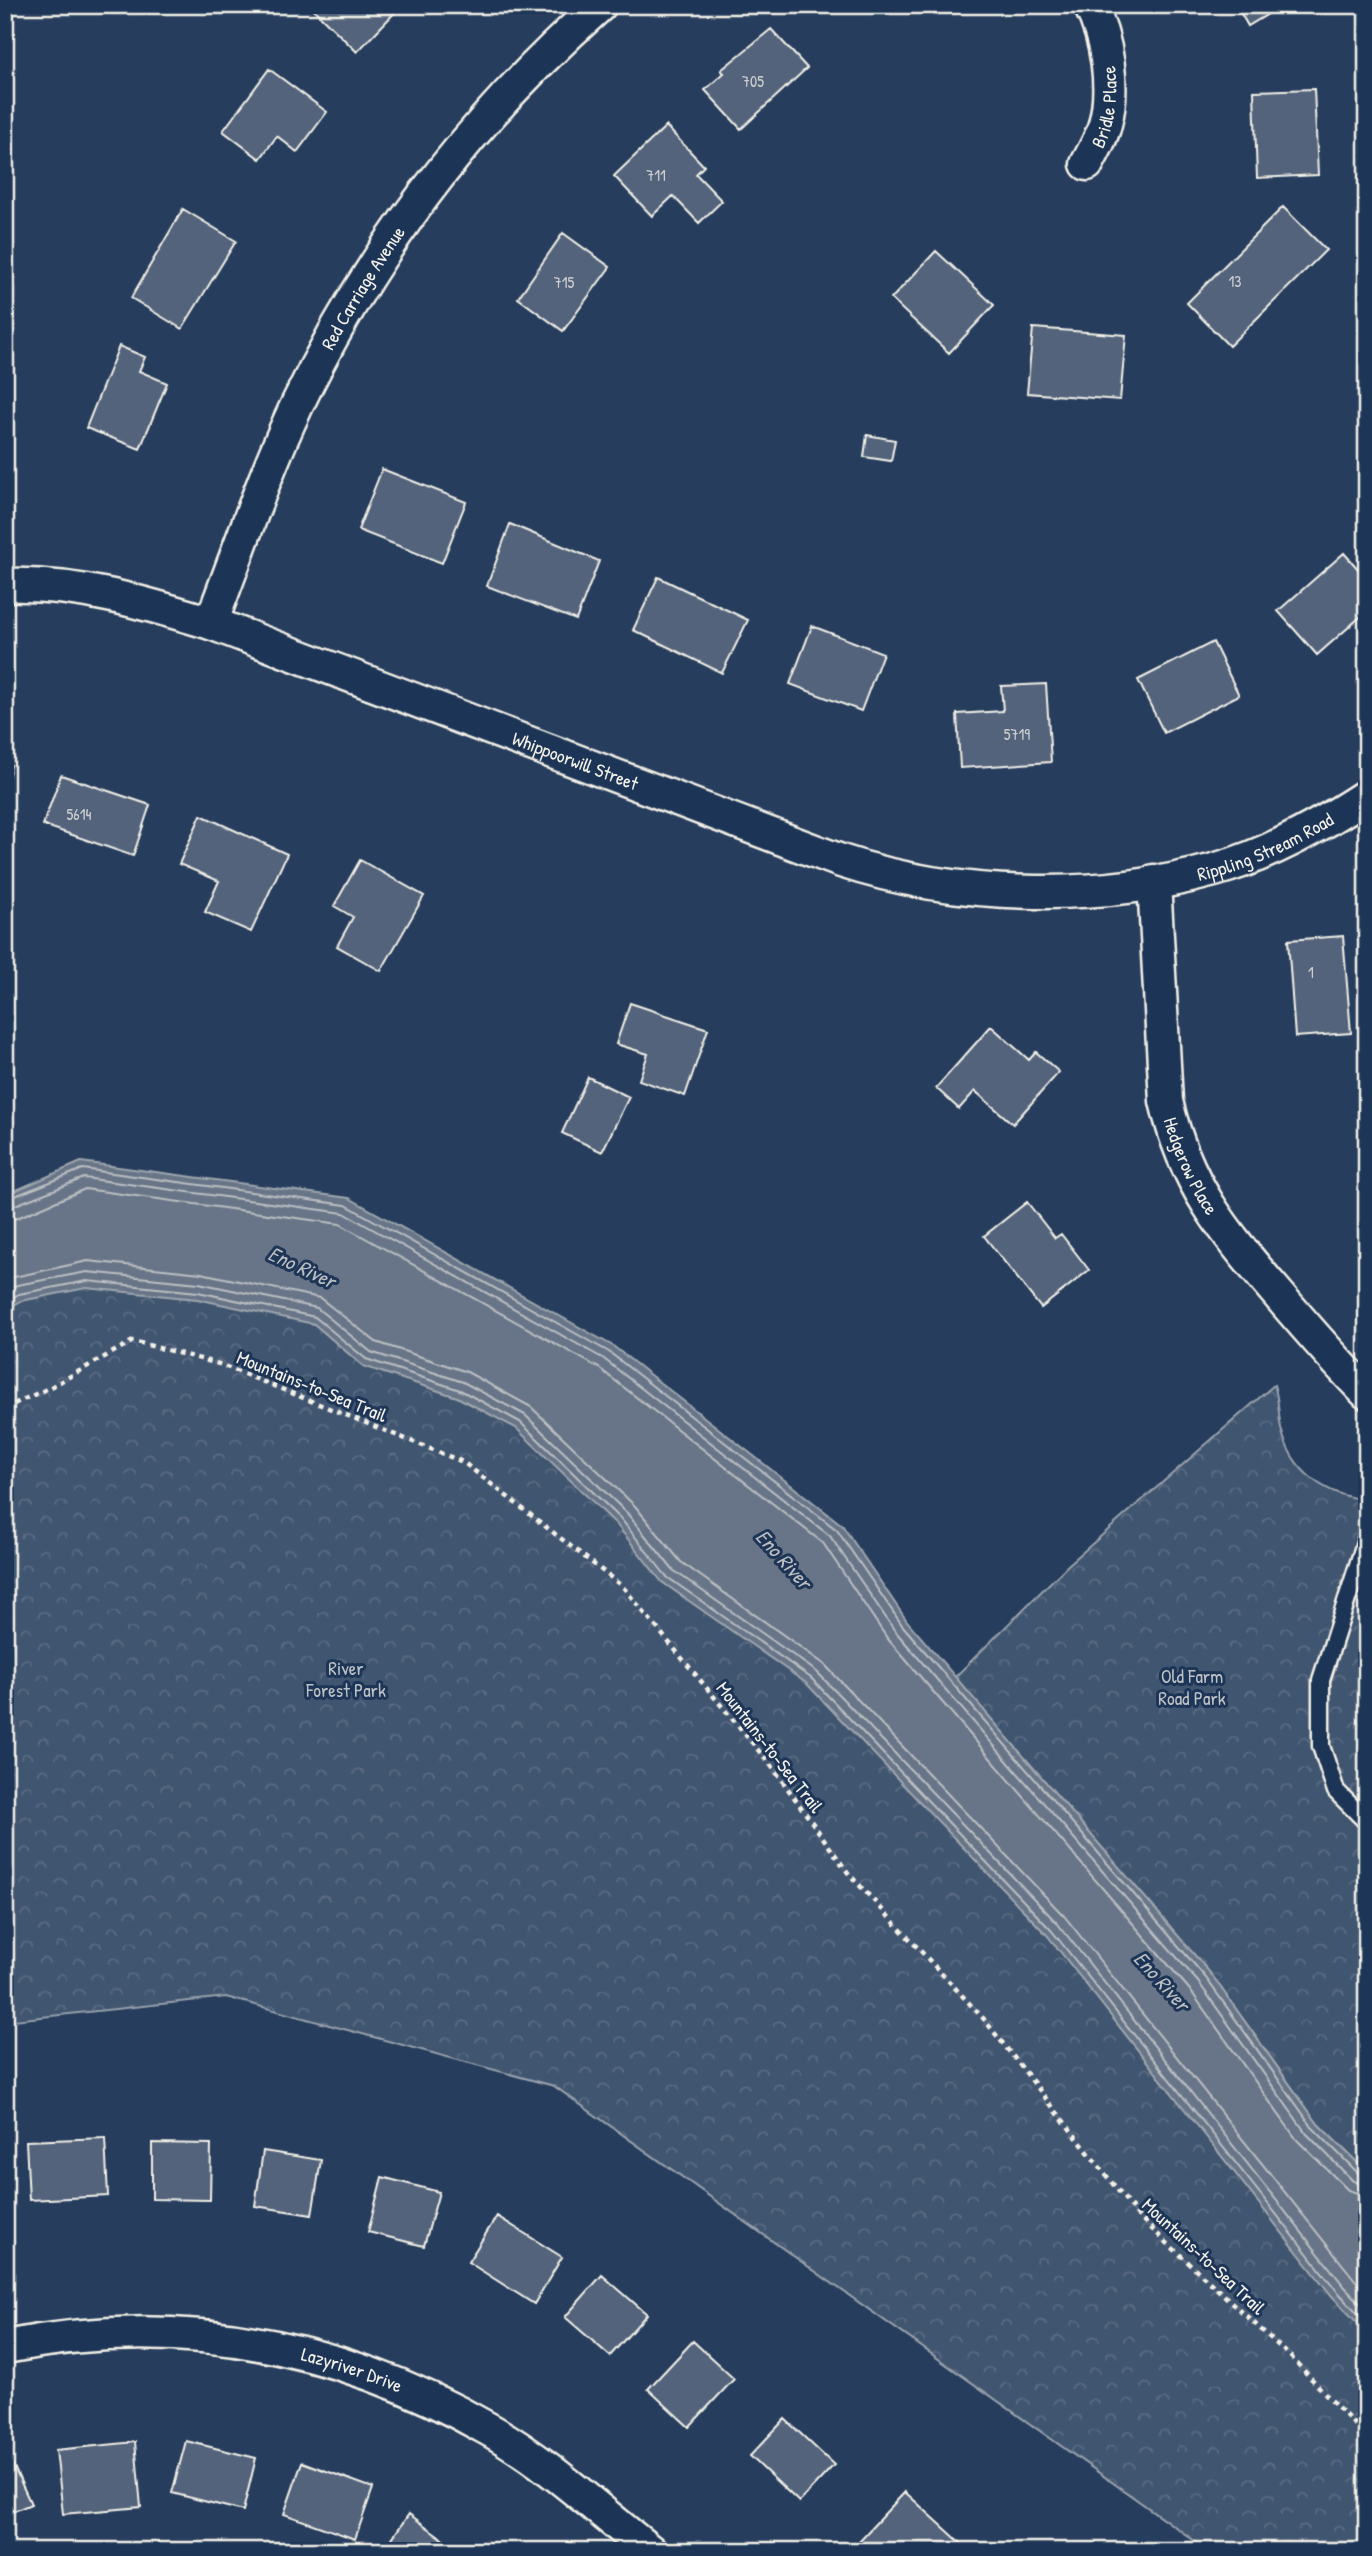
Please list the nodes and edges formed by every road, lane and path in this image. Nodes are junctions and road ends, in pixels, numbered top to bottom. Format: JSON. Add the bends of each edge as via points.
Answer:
{"nodes":[{"id":1,"x":600,"y":5,"type":"edge"},
{"id":2,"x":1090,"y":5,"type":"edge"},
{"id":3,"x":1087,"y":164,"type":"dead end"},
{"id":4,"x":5,"y":585,"type":"edge"},
{"id":5,"x":211,"y":623,"type":"junction"},
{"id":6,"x":1367,"y":795,"type":"edge"},
{"id":7,"x":1154,"y":881,"type":"junction"},
{"id":8,"x":1364,"y":1385,"type":"edge"},
{"id":9,"x":5,"y":1408,"type":"edge"},
{"id":10,"x":1367,"y":1537,"type":"edge"},
{"id":11,"x":1367,"y":1822,"type":"edge"},
{"id":12,"x":5,"y":2347,"type":"edge"},
{"id":13,"x":1367,"y":2438,"type":"edge"},
{"id":14,"x":650,"y":2551,"type":"edge"}],
"edges":[{"from":1,"to":5,"type":"street","name":"Red Carriage Avenue","via":[[526,74],[471,135],[405,218],[353,299],[296,406]]},
{"from":2,"to":3,"type":"street","name":"Bridle Place","via":[[1106,54],[1107,88],[1105,124]]},
{"from":4,"to":5,"type":"street","name":"Whippoorwill Street","via":[[85,591]]},
{"from":5,"to":7,"type":"street","name":"Whippoorwill Street","via":[[887,876],[995,891],[1079,892]]},
{"from":6,"to":7,"type":"street","name":"Rippling Stream Road","via":[[1277,846],[1215,870]]},
{"from":7,"to":8,"type":"street","name":"Hedgerow Place","via":[[1166,1101],[1188,1174],[1230,1240]]},
{"from":9,"to":13,"type":"path","name":"Mountains-to-Sea Trail","via":[[133,1341],[219,1364],[464,1462],[623,1587],[773,1768],[849,1874],[983,2018],[1138,2216],[1292,2358]]},
{"from":10,"to":11,"type":"lane","via":[[1321,1680],[1321,1746],[1336,1791]]},
{"from":12,"to":14,"type":"street","name":"Lazyriver Drive","via":[[122,2332],[197,2334],[269,2344],[335,2361],[434,2400],[491,2431],[534,2459]]}]}
